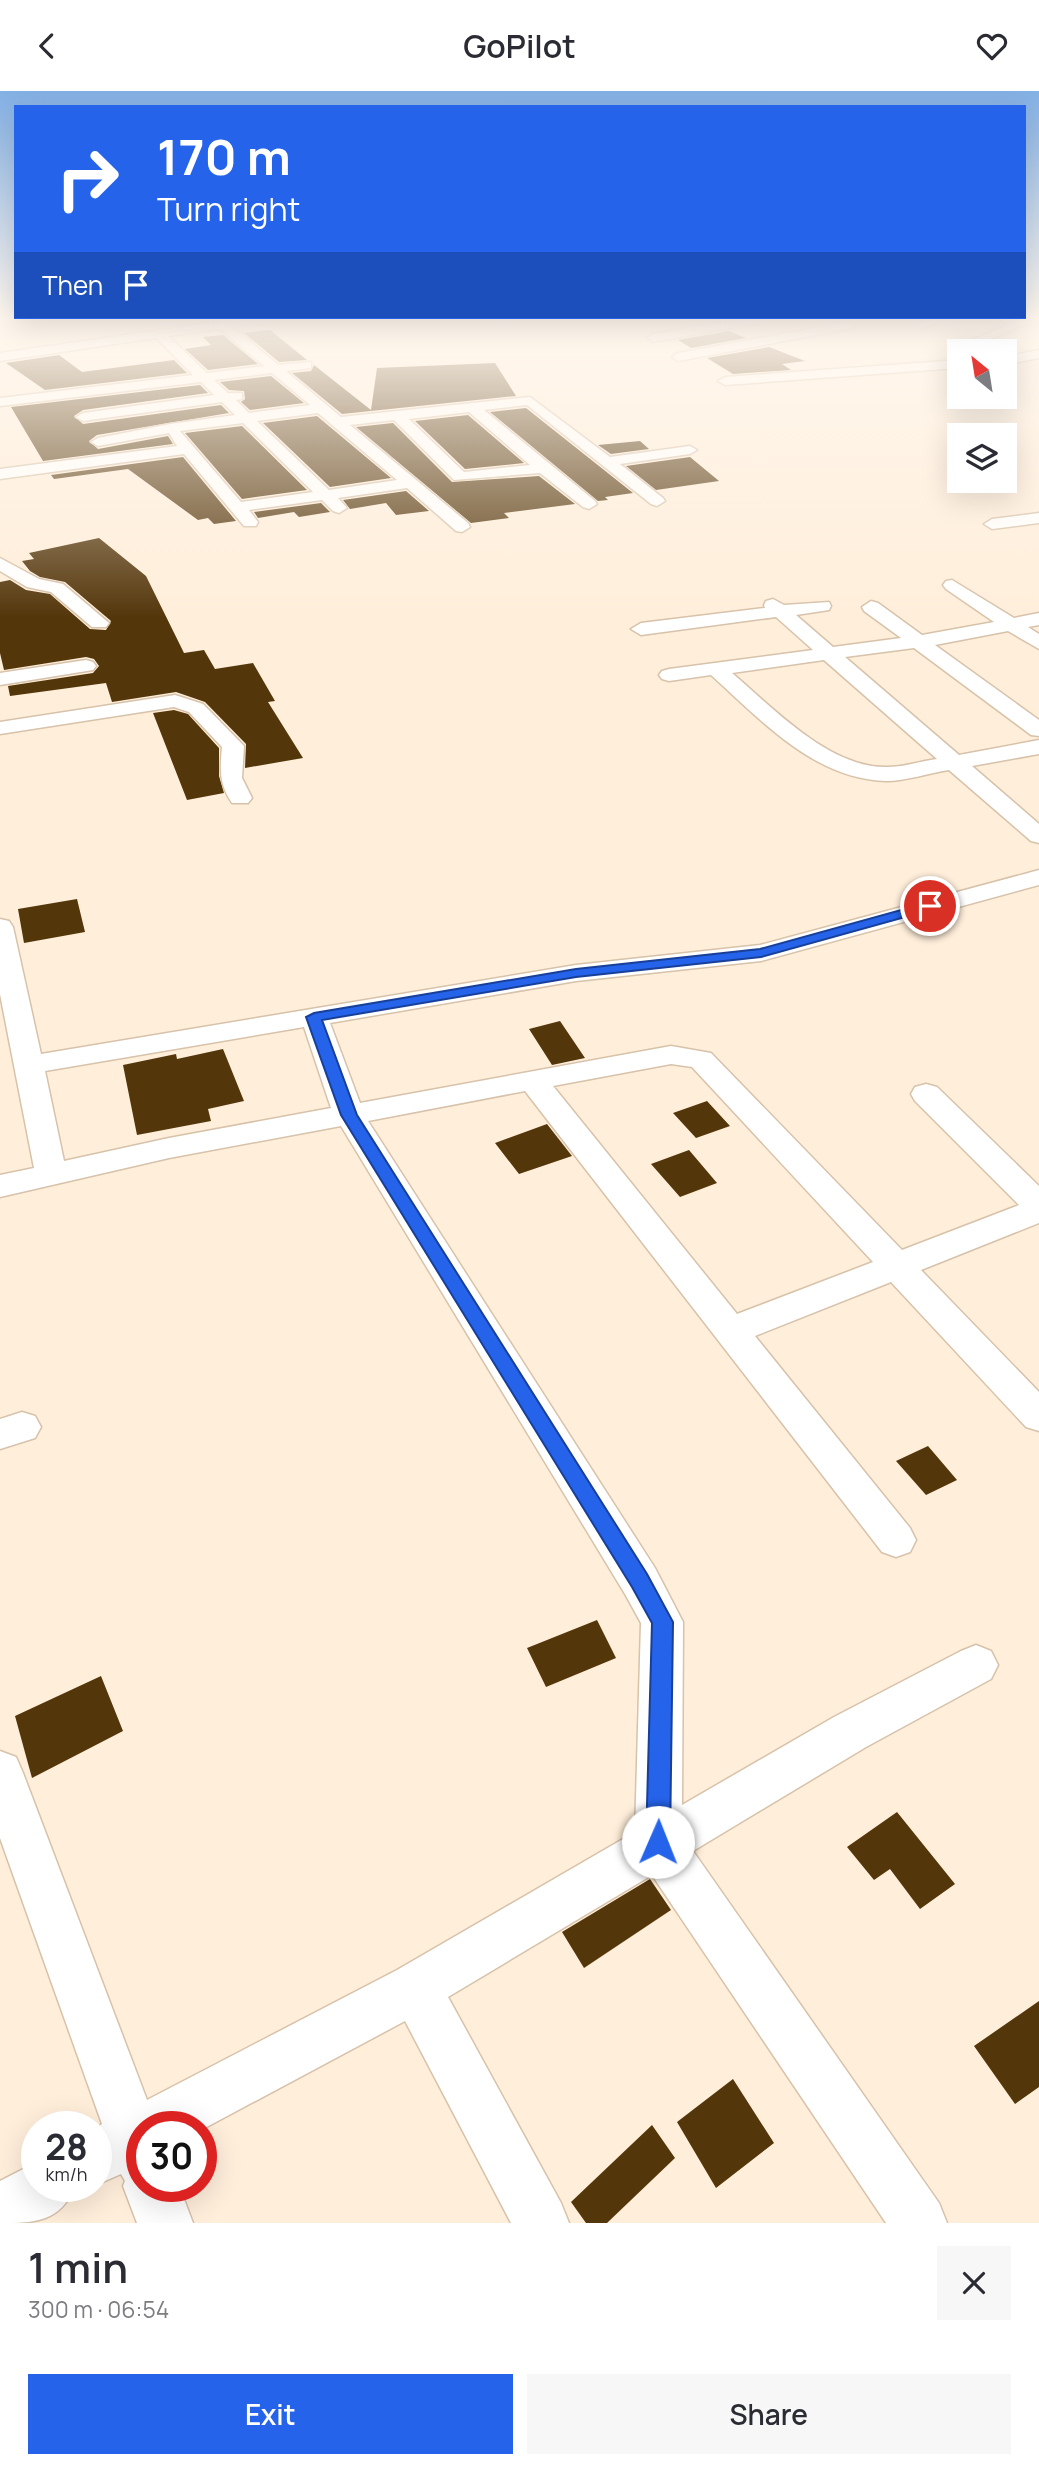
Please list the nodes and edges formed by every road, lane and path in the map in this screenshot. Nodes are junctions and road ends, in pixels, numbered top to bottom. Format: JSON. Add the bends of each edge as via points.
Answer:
{"nodes":[{"id":1,"x":250,"y":418,"type":"edge"},
{"id":2,"x":334,"y":418,"type":"edge"},
{"id":3,"x":368,"y":418,"type":"edge"},
{"id":4,"x":400,"y":418,"type":"edge"},
{"id":5,"x":485,"y":418,"type":"edge"},
{"id":6,"x":552,"y":418,"type":"edge"},
{"id":7,"x":246,"y":419,"type":"junction"},
{"id":8,"x":338,"y":422,"type":"junction"},
{"id":9,"x":170,"y":428,"type":"junction"},
{"id":10,"x":98,"y":442,"type":"dead end"},
{"id":11,"x":189,"y":449,"type":"junction"},
{"id":12,"x":690,"y":450,"type":"dead end"},
{"id":13,"x":605,"y":461,"type":"junction"},
{"id":14,"x":543,"y":468,"type":"junction"},
{"id":15,"x":0,"y":474,"type":"edge"},
{"id":16,"x":411,"y":483,"type":"junction"},
{"id":17,"x":325,"y":495,"type":"junction"},
{"id":18,"x":657,"y":501,"type":"dead end"},
{"id":19,"x":1019,"y":503,"type":"dead end"},
{"id":20,"x":589,"y":504,"type":"dead end"},
{"id":21,"x":238,"y":507,"type":"junction"},
{"id":22,"x":339,"y":508,"type":"dead end"},
{"id":23,"x":1039,"y":516,"type":"edge"},
{"id":24,"x":250,"y":522,"type":"dead end"},
{"id":25,"x":992,"y":524,"type":"dead end"},
{"id":26,"x":462,"y":527,"type":"dead end"},
{"id":27,"x":0,"y":563,"type":"edge"},
{"id":28,"x":952,"y":585,"type":"dead end"},
{"id":29,"x":822,"y":606,"type":"dead end"},
{"id":30,"x":871,"y":607,"type":"dead end"},
{"id":31,"x":777,"y":609,"type":"junction"},
{"id":32,"x":1039,"y":619,"type":"edge"},
{"id":33,"x":99,"y":623,"type":"dead end"},
{"id":34,"x":1010,"y":624,"type":"junction"},
{"id":35,"x":641,"y":629,"type":"dead end"},
{"id":36,"x":918,"y":641,"type":"junction"},
{"id":37,"x":1039,"y":643,"type":"edge"},
{"id":38,"x":828,"y":653,"type":"junction"},
{"id":39,"x":86,"y":666,"type":"dead end"},
{"id":40,"x":716,"y":669,"type":"junction"},
{"id":41,"x":669,"y":675,"type":"dead end"},
{"id":42,"x":0,"y":679,"type":"edge"},
{"id":43,"x":0,"y":728,"type":"edge"},
{"id":44,"x":1039,"y":730,"type":"edge"},
{"id":45,"x":1039,"y":747,"type":"edge"},
{"id":46,"x":953,"y":762,"type":"junction"},
{"id":47,"x":240,"y":798,"type":"dead end"},
{"id":48,"x":1039,"y":836,"type":"edge"},
{"id":49,"x":1039,"y":877,"type":"edge"},
{"id":50,"x":0,"y":927,"type":"edge"},
{"id":51,"x":314,"y":1017,"type":"junction"},
{"id":52,"x":29,"y":1065,"type":"junction"},
{"id":53,"x":533,"y":1081,"type":"junction"},
{"id":54,"x":926,"y":1094,"type":"dead end"},
{"id":55,"x":349,"y":1115,"type":"junction"},
{"id":56,"x":51,"y":1174,"type":"junction"},
{"id":57,"x":0,"y":1186,"type":"edge"},
{"id":58,"x":1039,"y":1207,"type":"edge"},
{"id":59,"x":896,"y":1266,"type":"junction"},
{"id":60,"x":731,"y":1331,"type":"junction"},
{"id":61,"x":1039,"y":1416,"type":"edge"},
{"id":62,"x":896,"y":1540,"type":"dead end"},
{"id":63,"x":976,"y":1665,"type":"dead end"},
{"id":64,"x":0,"y":1773,"type":"edge"},
{"id":65,"x":658,"y":1842,"type":"junction"},
{"id":66,"x":415,"y":1988,"type":"junction"},
{"id":67,"x":203,"y":2111,"type":"edge"},
{"id":68,"x":126,"y":2122,"type":"edge"},
{"id":69,"x":21,"y":2200,"type":"edge"},
{"id":70,"x":157,"y":2202,"type":"edge"},
{"id":71,"x":0,"y":2212,"type":"edge"},
{"id":72,"x":165,"y":2223,"type":"edge"},
{"id":73,"x":541,"y":2223,"type":"edge"},
{"id":74,"x":919,"y":2223,"type":"edge"}],
"edges":[{"from":1,"to":7,"type":"street"},
{"from":2,"to":8,"type":"street"},
{"from":3,"to":8,"type":"street"},
{"from":4,"to":14,"type":"street","via":[[460,478]]},
{"from":5,"to":14,"type":"street"},
{"from":6,"to":13,"type":"street"},
{"from":7,"to":9,"type":"street"},
{"from":7,"to":17,"type":"street"},
{"from":8,"to":16,"type":"street"},
{"from":9,"to":10,"type":"street"},
{"from":9,"to":11,"type":"street"},
{"from":11,"to":15,"type":"street"},
{"from":11,"to":21,"type":"street"},
{"from":12,"to":13,"type":"street"},
{"from":13,"to":18,"type":"street"},
{"from":14,"to":20,"type":"street"},
{"from":16,"to":17,"type":"street"},
{"from":16,"to":26,"type":"street"},
{"from":17,"to":21,"type":"street"},
{"from":17,"to":22,"type":"street"},
{"from":19,"to":23,"type":"street"},
{"from":21,"to":24,"type":"street"},
{"from":23,"to":25,"type":"street"},
{"from":27,"to":33,"type":"street","via":[[33,583],[57,588]]},
{"from":28,"to":34,"type":"street"},
{"from":29,"to":31,"type":"street"},
{"from":30,"to":36,"type":"street"},
{"from":31,"to":35,"type":"street"},
{"from":31,"to":38,"type":"street"},
{"from":32,"to":34,"type":"street"},
{"from":34,"to":36,"type":"street"},
{"from":34,"to":37,"type":"street"},
{"from":36,"to":38,"type":"street"},
{"from":36,"to":44,"type":"street"},
{"from":38,"to":40,"type":"street"},
{"from":38,"to":46,"type":"street"},
{"from":39,"to":42,"type":"street"},
{"from":40,"to":41,"type":"street"},
{"from":40,"to":46,"type":"street","via":[[816,753],[832,761],[866,774]]},
{"from":43,"to":47,"type":"street","via":[[175,701],[188,703],[233,746],[231,778]]},
{"from":45,"to":46,"type":"street"},
{"from":46,"to":48,"type":"street"},
{"from":49,"to":51,"type":"street","via":[[761,953],[576,973]]},
{"from":50,"to":52,"type":"street"},
{"from":51,"to":52,"type":"street"},
{"from":51,"to":55,"type":"street"},
{"from":52,"to":56,"type":"street"},
{"from":53,"to":55,"type":"street"},
{"from":53,"to":59,"type":"street","via":[[671,1055],[701,1059]]},
{"from":53,"to":60,"type":"street"},
{"from":54,"to":58,"type":"street"},
{"from":55,"to":56,"type":"street"},
{"from":55,"to":65,"type":"street","via":[[662,1622]]},
{"from":56,"to":57,"type":"street"},
{"from":58,"to":59,"type":"street"},
{"from":59,"to":60,"type":"street"},
{"from":59,"to":61,"type":"street"},
{"from":60,"to":62,"type":"street"},
{"from":63,"to":65,"type":"street"},
{"from":64,"to":68,"type":"street"},
{"from":65,"to":66,"type":"street"},
{"from":65,"to":74,"type":"street"},
{"from":66,"to":67,"type":"street"},
{"from":66,"to":73,"type":"street"},
{"from":69,"to":71,"type":"street"},
{"from":70,"to":72,"type":"street"}]}
